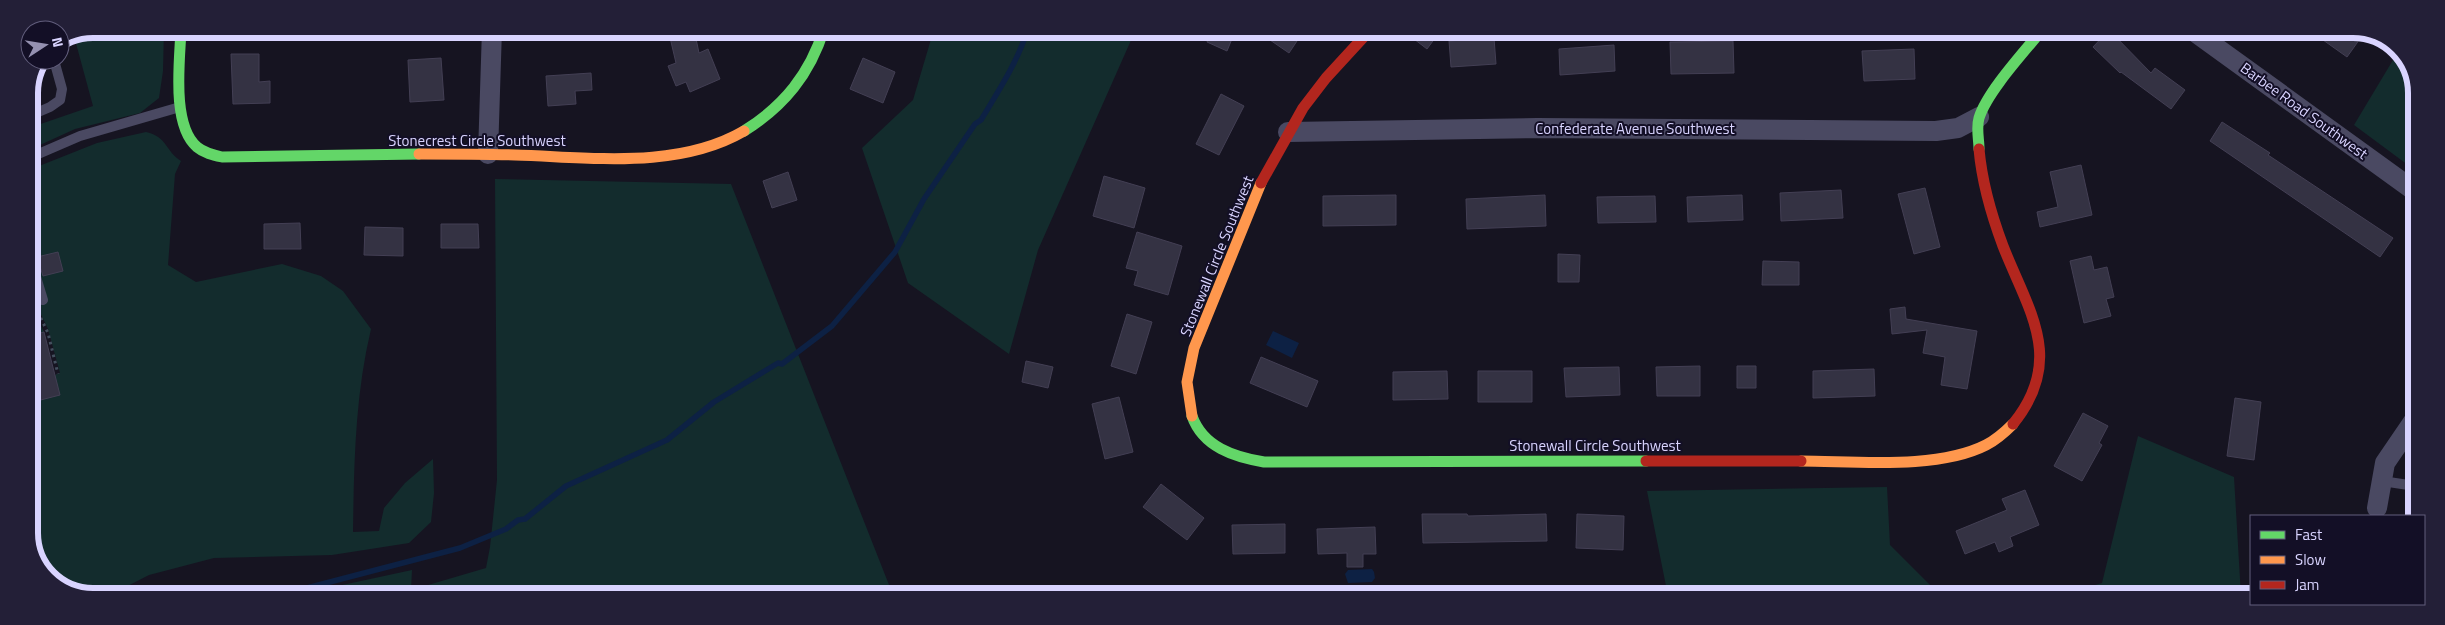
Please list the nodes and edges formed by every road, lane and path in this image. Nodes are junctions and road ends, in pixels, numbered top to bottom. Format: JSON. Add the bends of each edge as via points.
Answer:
{"nodes":[{"id":1,"x":181,"y":38,"type":"edge"},
{"id":2,"x":492,"y":38,"type":"edge"},
{"id":3,"x":822,"y":38,"type":"edge"},
{"id":4,"x":1364,"y":38,"type":"edge"},
{"id":5,"x":2036,"y":38,"type":"edge"},
{"id":6,"x":2203,"y":38,"type":"edge"},
{"id":7,"x":57,"y":70,"type":"edge"},
{"id":8,"x":181,"y":107,"type":"junction"},
{"id":9,"x":38,"y":113,"type":"edge"},
{"id":10,"x":1978,"y":117,"type":"junction"},
{"id":11,"x":1288,"y":132,"type":"junction"},
{"id":12,"x":38,"y":154,"type":"edge"},
{"id":13,"x":488,"y":154,"type":"junction"},
{"id":14,"x":2407,"y":186,"type":"edge"},
{"id":15,"x":38,"y":302,"type":"edge"},
{"id":16,"x":58,"y":374,"type":"dead end"},
{"id":17,"x":2408,"y":429,"type":"edge"},
{"id":18,"x":2382,"y":481,"type":"junction"},
{"id":19,"x":2408,"y":485,"type":"edge"},
{"id":20,"x":2378,"y":512,"type":"edge"}],
"edges":[{"from":1,"to":8,"type":"street","name":"Stonecrest Circle Southwest"},
{"from":2,"to":13,"type":"street"},
{"from":3,"to":13,"type":"street","name":"Stonecrest Circle Southwest","via":[[803,80],[776,109],[724,142],[684,152],[628,157]]},
{"from":4,"to":11,"type":"street","name":"Stonewall Circle Southwest","via":[[1319,86]]},
{"from":5,"to":10,"type":"street"},
{"from":6,"to":14,"type":"street","name":"Barbee Road Southwest"},
{"from":7,"to":9,"type":"lane","via":[[62,89],[60,100]]},
{"from":8,"to":12,"type":"lane","via":[[80,136]]},
{"from":8,"to":13,"type":"street","name":"Stonecrest Circle Southwest","via":[[191,142],[205,153],[222,157]]},
{"from":10,"to":11,"type":"street","name":"Confederate Avenue Southwest","via":[[1958,128],[1936,131],[1537,128]]},
{"from":10,"to":11,"type":"street","name":"Stonewall Circle Southwest","via":[[1980,162],[1987,202],[2026,299],[2040,344],[2037,379],[2025,409],[2002,435],[1989,444],[1974,451],[1914,461],[1264,462],[1225,453],[1200,432],[1193,420],[1187,380],[1199,332],[1243,223]]},
{"from":15,"to":16,"type":"path"},
{"from":17,"to":18,"type":"street","via":[[2385,463]]},
{"from":18,"to":19,"type":"lane"},
{"from":18,"to":20,"type":"street"}]}
